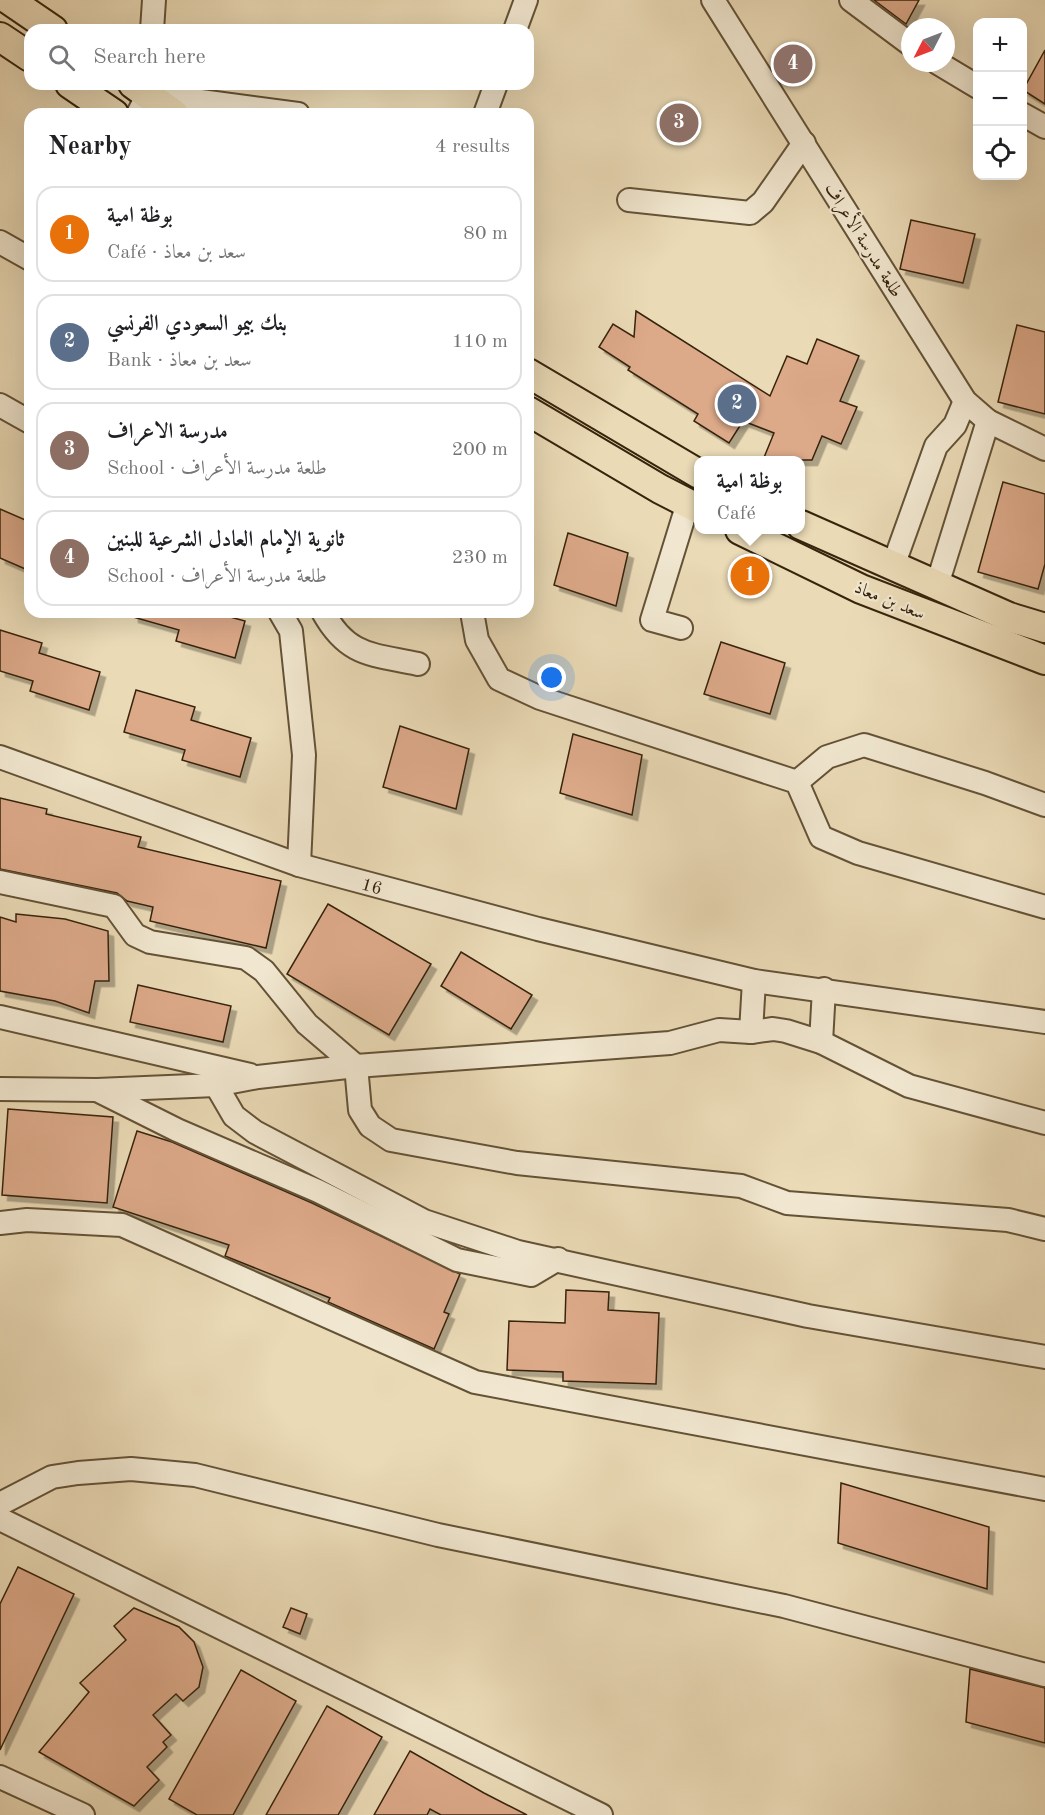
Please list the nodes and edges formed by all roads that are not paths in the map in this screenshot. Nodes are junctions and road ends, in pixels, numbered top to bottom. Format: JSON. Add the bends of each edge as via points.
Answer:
{"nodes":[{"id":1,"x":9,"y":0,"type":"edge"},
{"id":2,"x":154,"y":0,"type":"edge"},
{"id":3,"x":526,"y":0,"type":"edge"},
{"id":4,"x":712,"y":0,"type":"edge"},
{"id":5,"x":852,"y":0,"type":"edge"},
{"id":6,"x":44,"y":24,"type":"edge"},
{"id":7,"x":152,"y":24,"type":"edge"},
{"id":8,"x":517,"y":24,"type":"edge"},
{"id":9,"x":0,"y":37,"type":"edge"},
{"id":10,"x":901,"y":37,"type":"edge"},
{"id":11,"x":24,"y":53,"type":"edge"},
{"id":12,"x":953,"y":72,"type":"edge"},
{"id":13,"x":973,"y":84,"type":"edge"},
{"id":14,"x":79,"y":90,"type":"edge"},
{"id":15,"x":494,"y":90,"type":"edge"},
{"id":16,"x":142,"y":94,"type":"edge"},
{"id":17,"x":105,"y":108,"type":"edge"},
{"id":18,"x":164,"y":108,"type":"edge"},
{"id":19,"x":251,"y":108,"type":"edge"},
{"id":20,"x":487,"y":108,"type":"edge"},
{"id":21,"x":1027,"y":116,"type":"edge"},
{"id":22,"x":1045,"y":127,"type":"edge"},
{"id":23,"x":804,"y":143,"type":"junction"},
{"id":24,"x":629,"y":200,"type":"dead end"},
{"id":25,"x":0,"y":242,"type":"edge"},
{"id":26,"x":24,"y":256,"type":"edge"},
{"id":27,"x":534,"y":377,"type":"edge"},
{"id":28,"x":965,"y":401,"type":"junction"},
{"id":29,"x":0,"y":405,"type":"edge"},
{"id":30,"x":534,"y":414,"type":"edge"},
{"id":31,"x":24,"y":419,"type":"edge"},
{"id":32,"x":988,"y":421,"type":"junction"},
{"id":33,"x":1045,"y":449,"type":"edge"},
{"id":34,"x":694,"y":471,"type":"edge"},
{"id":35,"x":694,"y":506,"type":"edge"},
{"id":36,"x":805,"y":527,"type":"edge"},
{"id":37,"x":748,"y":534,"type":"edge"},
{"id":38,"x":893,"y":566,"type":"junction"},
{"id":39,"x":938,"y":585,"type":"junction"},
{"id":40,"x":283,"y":618,"type":"edge"},
{"id":41,"x":327,"y":618,"type":"edge"},
{"id":42,"x":473,"y":618,"type":"edge"},
{"id":43,"x":681,"y":628,"type":"dead end"},
{"id":44,"x":1045,"y":628,"type":"edge"},
{"id":45,"x":1045,"y":660,"type":"edge"},
{"id":46,"x":418,"y":664,"type":"dead end"},
{"id":47,"x":0,"y":757,"type":"edge"},
{"id":48,"x":797,"y":782,"type":"junction"},
{"id":49,"x":1045,"y":805,"type":"edge"},
{"id":50,"x":298,"y":865,"type":"junction"},
{"id":51,"x":0,"y":882,"type":"edge"},
{"id":52,"x":1045,"y":906,"type":"edge"},
{"id":53,"x":754,"y":981,"type":"junction"},
{"id":54,"x":824,"y":989,"type":"junction"},
{"id":55,"x":0,"y":1017,"type":"edge"},
{"id":56,"x":1045,"y":1022,"type":"edge"},
{"id":57,"x":751,"y":1032,"type":"junction"},
{"id":58,"x":821,"y":1042,"type":"junction"},
{"id":59,"x":356,"y":1066,"type":"junction"},
{"id":60,"x":258,"y":1077,"type":"junction"},
{"id":61,"x":216,"y":1085,"type":"junction"},
{"id":62,"x":0,"y":1089,"type":"edge"},
{"id":63,"x":97,"y":1090,"type":"junction"},
{"id":64,"x":1045,"y":1123,"type":"edge"},
{"id":65,"x":0,"y":1223,"type":"edge"},
{"id":66,"x":1045,"y":1228,"type":"edge"},
{"id":67,"x":558,"y":1259,"type":"junction"},
{"id":68,"x":1045,"y":1357,"type":"edge"},
{"id":69,"x":1045,"y":1489,"type":"edge"},
{"id":70,"x":0,"y":1504,"type":"edge"},
{"id":71,"x":0,"y":1519,"type":"edge"},
{"id":72,"x":1045,"y":1675,"type":"edge"},
{"id":73,"x":0,"y":1777,"type":"edge"},
{"id":74,"x":83,"y":1815,"type":"edge"},
{"id":75,"x":601,"y":1815,"type":"edge"}],
"edges":[{"from":1,"to":6,"type":"main road"},
{"from":2,"to":7,"type":"street"},
{"from":3,"to":8,"type":"street"},
{"from":4,"to":23,"type":"street","name":"طلعة مدرسة الأعراف"},
{"from":5,"to":10,"type":"street"},
{"from":9,"to":11,"type":"main road"},
{"from":12,"to":13,"type":"street"},
{"from":14,"to":17,"type":"main road"},
{"from":15,"to":20,"type":"street"},
{"from":16,"to":18,"type":"main road"},
{"from":16,"to":19,"type":"street"},
{"from":21,"to":22,"type":"street"},
{"from":23,"to":24,"type":"street","via":[[763,202],[750,213]]},
{"from":23,"to":28,"type":"street","name":"طلعة مدرسة الأعراف"},
{"from":25,"to":26,"type":"street"},
{"from":27,"to":34,"type":"main road"},
{"from":28,"to":32,"type":"street","name":"طلعة مدرسة الأعراف"},
{"from":28,"to":38,"type":"street","via":[[955,425],[936,446]]},
{"from":29,"to":31,"type":"street"},
{"from":30,"to":35,"type":"main road"},
{"from":32,"to":33,"type":"street","name":"طلعة مدرسة الأعراف"},
{"from":32,"to":39,"type":"street"},
{"from":35,"to":43,"type":"street","via":[[652,620]]},
{"from":36,"to":38,"type":"main road","name":"سعد بن معاذ"},
{"from":37,"to":45,"type":"main road","name":"سعد بن معاذ","via":[[861,589]]},
{"from":38,"to":39,"type":"main road","name":"سعد بن معاذ"},
{"from":39,"to":44,"type":"main road","name":"سعد بن معاذ","via":[[1009,617]]},
{"from":40,"to":50,"type":"street","via":[[291,631],[304,755]]},
{"from":41,"to":46,"type":"street","via":[[347,645],[358,651]]},
{"from":42,"to":48,"type":"street","via":[[477,640],[499,679],[540,698]]},
{"from":47,"to":50,"type":"street","name":"16"},
{"from":48,"to":49,"type":"street","via":[[827,757],[864,745]]},
{"from":48,"to":52,"type":"street","via":[[821,837],[858,853]]},
{"from":50,"to":53,"type":"street","name":"16"},
{"from":51,"to":59,"type":"street","via":[[114,906],[135,935],[150,942],[246,958],[264,971],[307,1024]]},
{"from":53,"to":54,"type":"street","name":"16"},
{"from":53,"to":57,"type":"street"},
{"from":54,"to":56,"type":"street","name":"16"},
{"from":54,"to":58,"type":"street"},
{"from":55,"to":60,"type":"street"},
{"from":57,"to":58,"type":"street","via":[[773,1029]]},
{"from":57,"to":59,"type":"street","via":[[719,1030],[670,1043]]},
{"from":58,"to":64,"type":"street","via":[[909,1086]]},
{"from":59,"to":60,"type":"street"},
{"from":59,"to":66,"type":"street","via":[[360,1110],[370,1126],[392,1140],[517,1163],[741,1186],[787,1203],[1008,1220]]},
{"from":60,"to":61,"type":"street"},
{"from":61,"to":63,"type":"street"},
{"from":61,"to":67,"type":"street","via":[[234,1116],[255,1132],[424,1221],[518,1252]]},
{"from":62,"to":63,"type":"street"},
{"from":63,"to":67,"type":"street","via":[[177,1130],[318,1191],[457,1260],[531,1275]]},
{"from":65,"to":69,"type":"street","via":[[27,1220],[122,1225],[475,1382]]},
{"from":67,"to":68,"type":"street","via":[[808,1316]]},
{"from":70,"to":72,"type":"street","via":[[52,1477],[78,1473],[131,1469],[195,1475],[438,1535],[784,1606]]},
{"from":71,"to":75,"type":"street"},
{"from":73,"to":74,"type":"street"}]}
